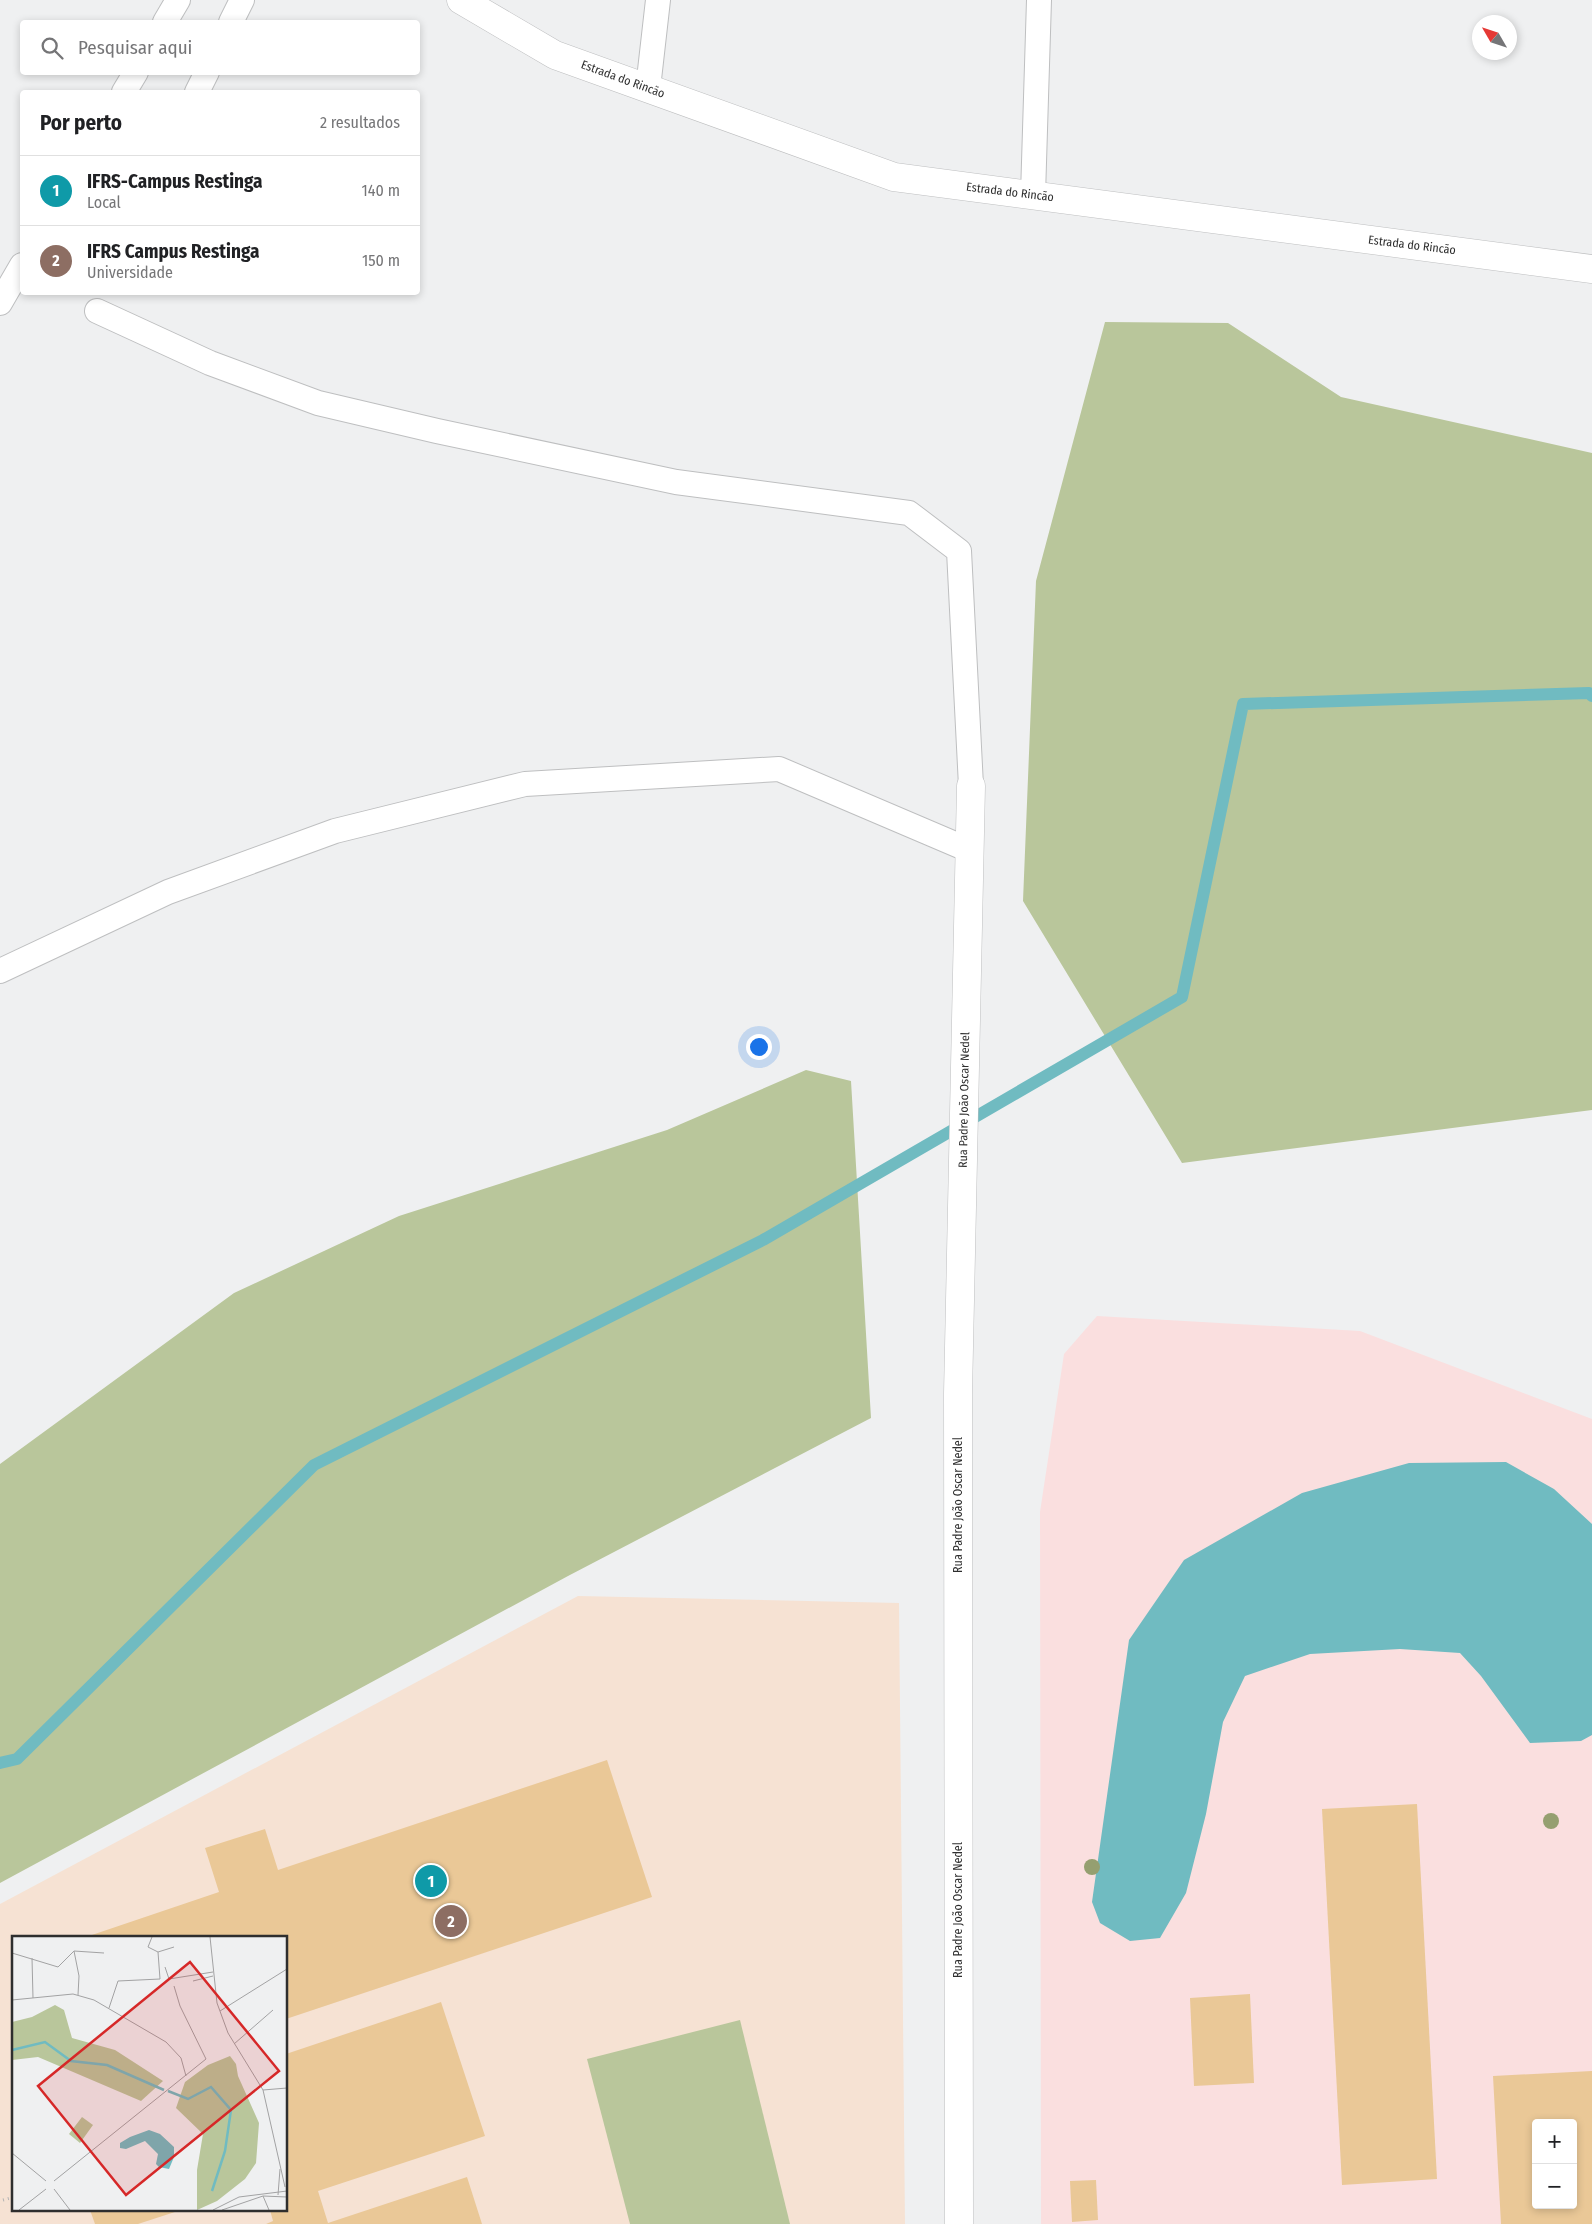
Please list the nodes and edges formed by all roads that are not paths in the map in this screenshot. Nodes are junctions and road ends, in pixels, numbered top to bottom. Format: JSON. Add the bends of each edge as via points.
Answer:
{"nodes":[{"id":1,"x":178,"y":0,"type":"edge"},
{"id":2,"x":242,"y":0,"type":"edge"},
{"id":3,"x":461,"y":0,"type":"edge"},
{"id":4,"x":658,"y":0,"type":"edge"},
{"id":5,"x":1039,"y":0,"type":"edge"},
{"id":6,"x":166,"y":20,"type":"edge"},
{"id":7,"x":232,"y":20,"type":"edge"},
{"id":8,"x":134,"y":75,"type":"edge"},
{"id":9,"x":206,"y":75,"type":"edge"},
{"id":10,"x":648,"y":88,"type":"junction"},
{"id":11,"x":125,"y":90,"type":"edge"},
{"id":12,"x":198,"y":90,"type":"edge"},
{"id":13,"x":1033,"y":195,"type":"junction"},
{"id":14,"x":20,"y":268,"type":"edge"},
{"id":15,"x":1592,"y":269,"type":"edge"},
{"id":16,"x":0,"y":303,"type":"edge"},
{"id":17,"x":97,"y":311,"type":"dead end"},
{"id":18,"x":971,"y":786,"type":"joint"},
{"id":19,"x":969,"y":850,"type":"junction"},
{"id":20,"x":0,"y":971,"type":"edge"},
{"id":21,"x":959,"y":2224,"type":"edge"}],
"edges":[{"from":1,"to":6,"type":"lane"},
{"from":2,"to":7,"type":"lane"},
{"from":3,"to":10,"type":"street","name":"Estrada do Rincão","via":[[555,55]]},
{"from":4,"to":10,"type":"lane"},
{"from":5,"to":13,"type":"lane"},
{"from":8,"to":11,"type":"lane"},
{"from":9,"to":12,"type":"lane"},
{"from":10,"to":13,"type":"street","name":"Estrada do Rincão","via":[[894,177]]},
{"from":13,"to":15,"type":"street","name":"Estrada do Rincão"},
{"from":14,"to":16,"type":"lane"},
{"from":17,"to":18,"type":"lane","via":[[210,363],[318,403],[676,482],[909,513],[959,552]]},
{"from":18,"to":19,"type":"street","name":"Rua Padre João Oscar Nedel"},
{"from":19,"to":20,"type":"lane","via":[[779,769],[525,784],[335,831],[168,892]]},
{"from":19,"to":21,"type":"street","name":"Rua Padre João Oscar Nedel","via":[[958,1394]]}]}
